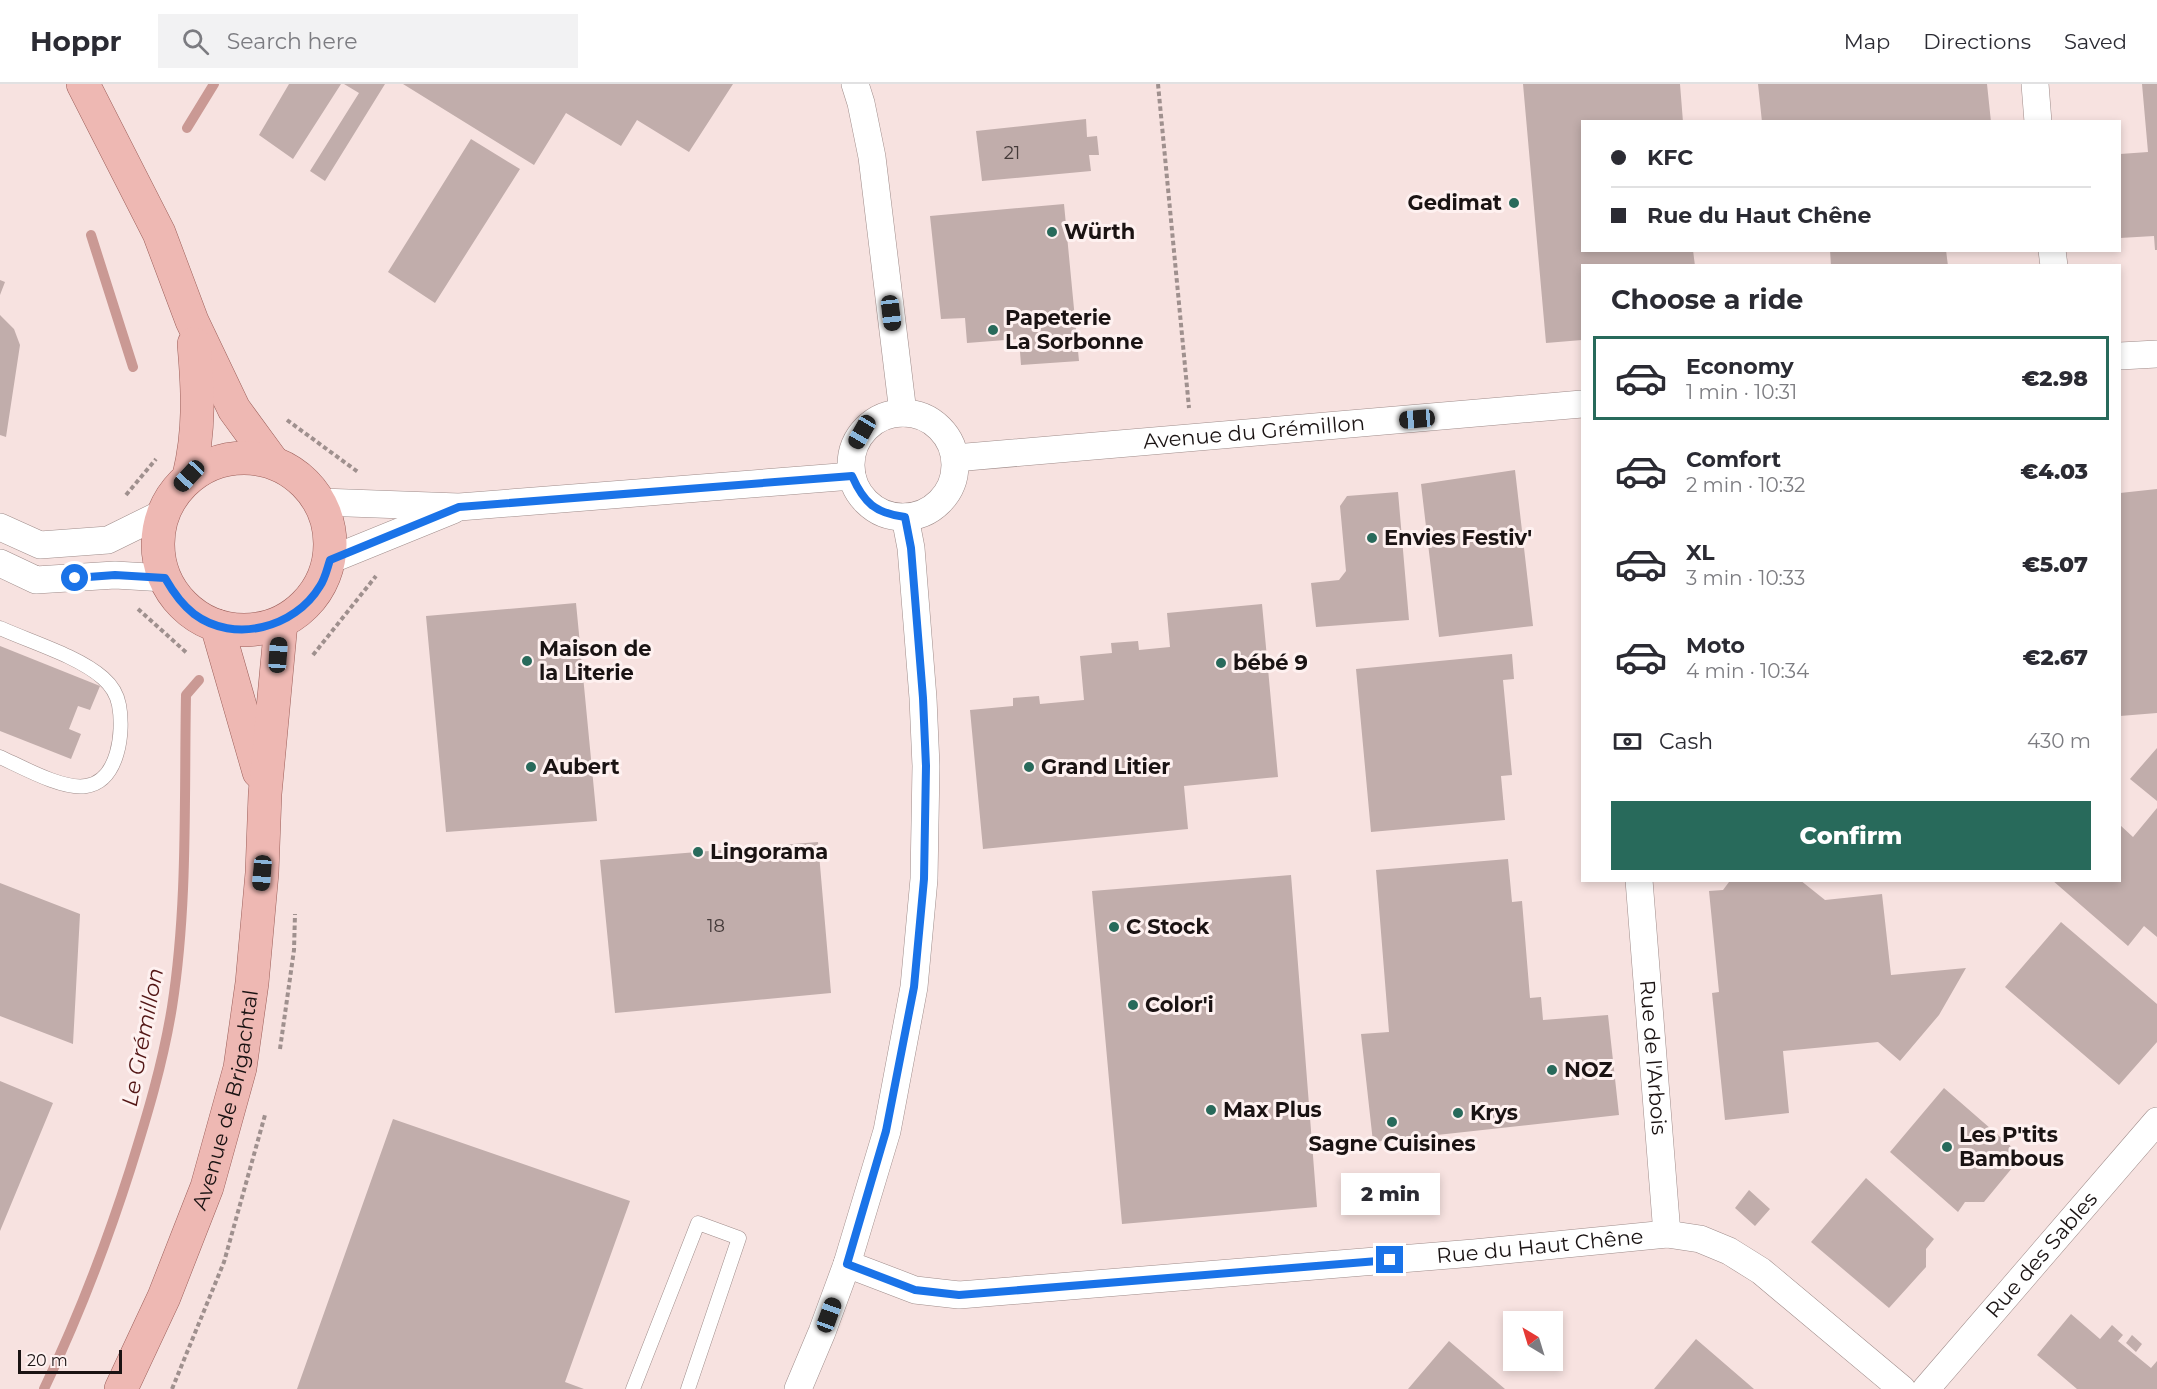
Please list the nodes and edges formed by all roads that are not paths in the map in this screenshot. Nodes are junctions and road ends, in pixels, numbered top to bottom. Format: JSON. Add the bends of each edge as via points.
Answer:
{"nodes":[{"id":1,"x":83,"y":84,"type":"edge"},
{"id":2,"x":855,"y":84,"type":"edge"},
{"id":3,"x":2036,"y":84,"type":"edge"},
{"id":4,"x":2038,"y":120,"type":"edge"},
{"id":5,"x":192,"y":321,"type":"junction"},
{"id":6,"x":2157,"y":354,"type":"edge"},
{"id":7,"x":2121,"y":356,"type":"edge"},
{"id":8,"x":1581,"y":404,"type":"edge"},
{"id":9,"x":903,"y":413,"type":"junction"},
{"id":10,"x":955,"y":458,"type":"junction"},
{"id":11,"x":272,"y":461,"type":"junction"},
{"id":12,"x":189,"y":476,"type":"junction"},
{"id":13,"x":852,"y":476,"type":"junction"},
{"id":14,"x":321,"y":502,"type":"junction"},
{"id":15,"x":459,"y":507,"type":"junction"},
{"id":16,"x":163,"y":513,"type":"junction"},
{"id":17,"x":905,"y":517,"type":"junction"},
{"id":18,"x":0,"y":527,"type":"edge"},
{"id":19,"x":330,"y":560,"type":"junction"},
{"id":20,"x":0,"y":563,"type":"edge"},
{"id":21,"x":165,"y":578,"type":"junction"},
{"id":22,"x":281,"y":622,"type":"junction"},
{"id":23,"x":217,"y":626,"type":"junction"},
{"id":24,"x":0,"y":628,"type":"edge"},
{"id":25,"x":0,"y":757,"type":"edge"},
{"id":26,"x":265,"y":794,"type":"junction"},
{"id":27,"x":1639,"y":882,"type":"edge"},
{"id":28,"x":2157,"y":1121,"type":"edge"},
{"id":29,"x":1667,"y":1234,"type":"junction"},
{"id":30,"x":847,"y":1264,"type":"junction"},
{"id":31,"x":121,"y":1389,"type":"edge"},
{"id":32,"x":633,"y":1389,"type":"edge"},
{"id":33,"x":688,"y":1389,"type":"edge"},
{"id":34,"x":798,"y":1389,"type":"edge"},
{"id":35,"x":1902,"y":1389,"type":"edge"},
{"id":36,"x":1926,"y":1389,"type":"edge"}],
"edges":[{"from":1,"to":5,"type":"main road","via":[[159,233]]},
{"from":2,"to":9,"type":"street","via":[[872,157]]},
{"from":3,"to":4,"type":"street"},
{"from":5,"to":11,"type":"main road","via":[[234,409]]},
{"from":5,"to":12,"type":"main road","via":[[199,395],[195,452]]},
{"from":6,"to":7,"type":"street"},
{"from":8,"to":10,"type":"street","name":"Avenue du Grémillon"},
{"from":9,"to":10,"type":"street","via":[[918,414],[932,421],[943,431]]},
{"from":9,"to":13,"type":"street","via":[[881,418],[862,432],[851,460]]},
{"from":10,"to":17,"type":"street","via":[[948,492],[937,505],[922,514]]},
{"from":11,"to":12,"type":"main road","via":[[244,457],[215,462]]},
{"from":11,"to":14,"type":"main road","via":[[301,477]]},
{"from":12,"to":16,"type":"main road"},
{"from":13,"to":15,"type":"street"},
{"from":13,"to":17,"type":"street","via":[[871,506]]},
{"from":14,"to":15,"type":"street"},
{"from":14,"to":19,"type":"main road","via":[[331,533]]},
{"from":15,"to":19,"type":"street"},
{"from":16,"to":18,"type":"street","via":[[108,540],[40,545]]},
{"from":16,"to":21,"type":"main road","via":[[158,546]]},
{"from":17,"to":30,"type":"street","via":[[923,698],[924,879],[914,987],[886,1131]]},
{"from":19,"to":22,"type":"main road","via":[[320,586],[303,607]]},
{"from":20,"to":21,"type":"street","via":[[36,580],[115,575]]},
{"from":21,"to":23,"type":"main road","via":[[177,599],[195,615]]},
{"from":22,"to":23,"type":"main road","via":[[249,630]]},
{"from":22,"to":26,"type":"main road","name":"Avenue de Brigachtal"},
{"from":23,"to":26,"type":"main road","name":"Avenue de Brigachtal"},
{"from":24,"to":25,"type":"lane","via":[[85,665],[104,678],[119,704],[121,726],[119,752],[112,766],[88,786],[71,786]]},
{"from":26,"to":31,"type":"main road","name":"Avenue de Brigachtal","via":[[252,983],[240,1068],[207,1187],[164,1297]]},
{"from":27,"to":29,"type":"street","name":"Rue de l'Arbois"},
{"from":28,"to":36,"type":"street","name":"Rue des Sables"},
{"from":29,"to":30,"type":"street","name":"Rue du Haut Chêne","via":[[959,1295],[915,1290]]},
{"from":29,"to":35,"type":"street","name":"Rue du Haut Chêne","via":[[1700,1239],[1761,1271]]},
{"from":30,"to":34,"type":"street"},
{"from":32,"to":33,"type":"lane","via":[[698,1223],[739,1238]]}]}
